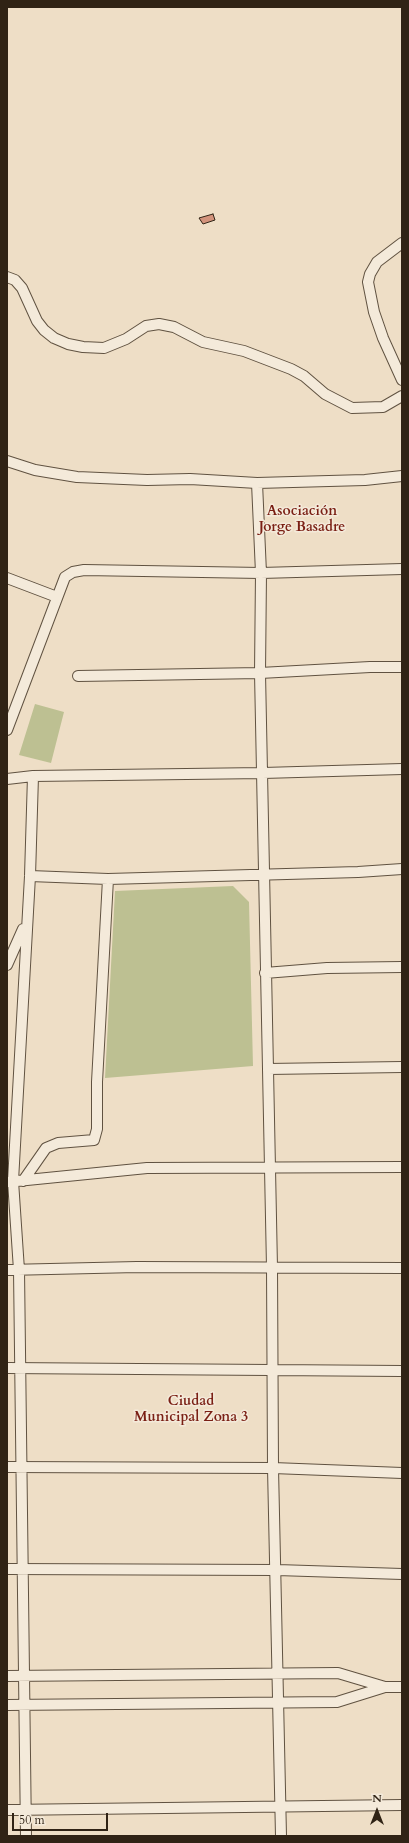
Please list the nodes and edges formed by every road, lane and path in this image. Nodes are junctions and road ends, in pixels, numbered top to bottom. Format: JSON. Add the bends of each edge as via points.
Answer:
{"nodes":[{"id":1,"x":402,"y":243,"type":"edge"},
{"id":2,"x":7,"y":277,"type":"edge"},
{"id":3,"x":402,"y":380,"type":"edge"},
{"id":4,"x":402,"y":396,"type":"edge"},
{"id":5,"x":7,"y":461,"type":"edge"},
{"id":6,"x":402,"y":476,"type":"edge"},
{"id":7,"x":257,"y":483,"type":"junction"},
{"id":8,"x":402,"y":569,"type":"edge"},
{"id":9,"x":260,"y":573,"type":"junction"},
{"id":10,"x":7,"y":578,"type":"edge"},
{"id":11,"x":57,"y":597,"type":"junction"},
{"id":12,"x":402,"y":667,"type":"edge"},
{"id":13,"x":260,"y":673,"type":"junction"},
{"id":14,"x":78,"y":676,"type":"dead end"},
{"id":15,"x":7,"y":730,"type":"edge"},
{"id":16,"x":402,"y":769,"type":"edge"},
{"id":17,"x":263,"y":774,"type":"junction"},
{"id":18,"x":33,"y":776,"type":"junction"},
{"id":19,"x":7,"y":779,"type":"edge"},
{"id":20,"x":402,"y":869,"type":"edge"},
{"id":21,"x":264,"y":874,"type":"junction"},
{"id":22,"x":30,"y":876,"type":"junction"},
{"id":23,"x":108,"y":878,"type":"junction"},
{"id":24,"x":26,"y":921,"type":"junction"},
{"id":25,"x":7,"y":965,"type":"edge"},
{"id":26,"x":402,"y":967,"type":"edge"},
{"id":27,"x":265,"y":973,"type":"junction"},
{"id":28,"x":402,"y":1067,"type":"edge"},
{"id":29,"x":268,"y":1069,"type":"junction"},
{"id":30,"x":270,"y":1166,"type":"junction"},
{"id":31,"x":402,"y":1166,"type":"edge"},
{"id":32,"x":14,"y":1181,"type":"edge"},
{"id":33,"x":272,"y":1267,"type":"junction"},
{"id":34,"x":402,"y":1268,"type":"edge"},
{"id":35,"x":7,"y":1270,"type":"edge"},
{"id":36,"x":19,"y":1270,"type":"junction"},
{"id":37,"x":20,"y":1367,"type":"junction"},
{"id":38,"x":7,"y":1368,"type":"edge"},
{"id":39,"x":274,"y":1369,"type":"junction"},
{"id":40,"x":402,"y":1371,"type":"edge"},
{"id":41,"x":7,"y":1467,"type":"edge"},
{"id":42,"x":21,"y":1467,"type":"junction"},
{"id":43,"x":274,"y":1468,"type":"junction"},
{"id":44,"x":402,"y":1473,"type":"edge"},
{"id":45,"x":23,"y":1568,"type":"junction"},
{"id":46,"x":7,"y":1569,"type":"edge"},
{"id":47,"x":277,"y":1570,"type":"junction"},
{"id":48,"x":402,"y":1574,"type":"edge"},
{"id":49,"x":279,"y":1673,"type":"junction"},
{"id":50,"x":7,"y":1676,"type":"edge"},
{"id":51,"x":23,"y":1676,"type":"junction"},
{"id":52,"x":385,"y":1687,"type":"junction"},
{"id":53,"x":402,"y":1687,"type":"edge"},
{"id":54,"x":279,"y":1703,"type":"junction"},
{"id":55,"x":7,"y":1705,"type":"edge"},
{"id":56,"x":24,"y":1705,"type":"junction"},
{"id":57,"x":402,"y":1805,"type":"edge"},
{"id":58,"x":280,"y":1806,"type":"junction"},
{"id":59,"x":7,"y":1810,"type":"edge"},
{"id":60,"x":26,"y":1810,"type":"junction"},
{"id":61,"x":26,"y":1836,"type":"edge"},
{"id":62,"x":281,"y":1836,"type":"edge"}],
"edges":[{"from":1,"to":3,"type":"street","via":[[377,262],[368,282],[383,338]]},
{"from":2,"to":4,"type":"street","via":[[15,280],[22,288],[37,321],[44,330],[68,344],[104,348],[126,339],[146,326],[159,324],[203,342],[244,351],[291,370],[304,376],[325,394],[352,408],[383,407]]},
{"from":5,"to":7,"type":"street","via":[[35,470],[77,477]]},
{"from":6,"to":7,"type":"street","via":[[365,480]]},
{"from":7,"to":9,"type":"street"},
{"from":8,"to":9,"type":"street"},
{"from":9,"to":11,"type":"street","via":[[84,570],[65,577]]},
{"from":9,"to":13,"type":"street"},
{"from":10,"to":11,"type":"street"},
{"from":11,"to":15,"type":"street"},
{"from":12,"to":13,"type":"street"},
{"from":13,"to":14,"type":"street"},
{"from":13,"to":17,"type":"street"},
{"from":16,"to":17,"type":"street"},
{"from":17,"to":18,"type":"street"},
{"from":17,"to":21,"type":"street"},
{"from":18,"to":19,"type":"street"},
{"from":18,"to":22,"type":"street"},
{"from":20,"to":21,"type":"street"},
{"from":21,"to":23,"type":"street"},
{"from":21,"to":27,"type":"street"},
{"from":22,"to":23,"type":"street"},
{"from":22,"to":24,"type":"street"},
{"from":23,"to":32,"type":"street","via":[[97,1082],[97,1129],[94,1140],[58,1143],[46,1148]]},
{"from":24,"to":25,"type":"street"},
{"from":24,"to":32,"type":"street"},
{"from":26,"to":27,"type":"street","via":[[327,968]]},
{"from":27,"to":29,"type":"street"},
{"from":28,"to":29,"type":"street"},
{"from":29,"to":30,"type":"street"},
{"from":30,"to":31,"type":"street"},
{"from":30,"to":32,"type":"street","via":[[148,1168]]},
{"from":30,"to":33,"type":"street"},
{"from":32,"to":36,"type":"street"},
{"from":33,"to":34,"type":"street"},
{"from":33,"to":36,"type":"street"},
{"from":33,"to":39,"type":"street"},
{"from":35,"to":36,"type":"street"},
{"from":36,"to":37,"type":"street"},
{"from":37,"to":38,"type":"street"},
{"from":37,"to":39,"type":"street"},
{"from":37,"to":42,"type":"street"},
{"from":39,"to":40,"type":"street"},
{"from":39,"to":43,"type":"street"},
{"from":41,"to":42,"type":"street"},
{"from":42,"to":43,"type":"street"},
{"from":42,"to":45,"type":"street"},
{"from":43,"to":44,"type":"street"},
{"from":43,"to":47,"type":"street"},
{"from":45,"to":46,"type":"street"},
{"from":45,"to":47,"type":"street"},
{"from":45,"to":51,"type":"street"},
{"from":47,"to":48,"type":"street"},
{"from":47,"to":49,"type":"street"},
{"from":49,"to":51,"type":"street"},
{"from":49,"to":52,"type":"street","via":[[338,1674]]},
{"from":49,"to":54,"type":"street"},
{"from":50,"to":51,"type":"street"},
{"from":51,"to":56,"type":"street"},
{"from":52,"to":53,"type":"street"},
{"from":52,"to":54,"type":"street","via":[[338,1702]]},
{"from":54,"to":56,"type":"street"},
{"from":54,"to":58,"type":"street"},
{"from":55,"to":56,"type":"street"},
{"from":56,"to":60,"type":"street"},
{"from":57,"to":58,"type":"street"},
{"from":58,"to":60,"type":"street"},
{"from":58,"to":62,"type":"street"},
{"from":59,"to":60,"type":"street"},
{"from":60,"to":61,"type":"street"}]}
